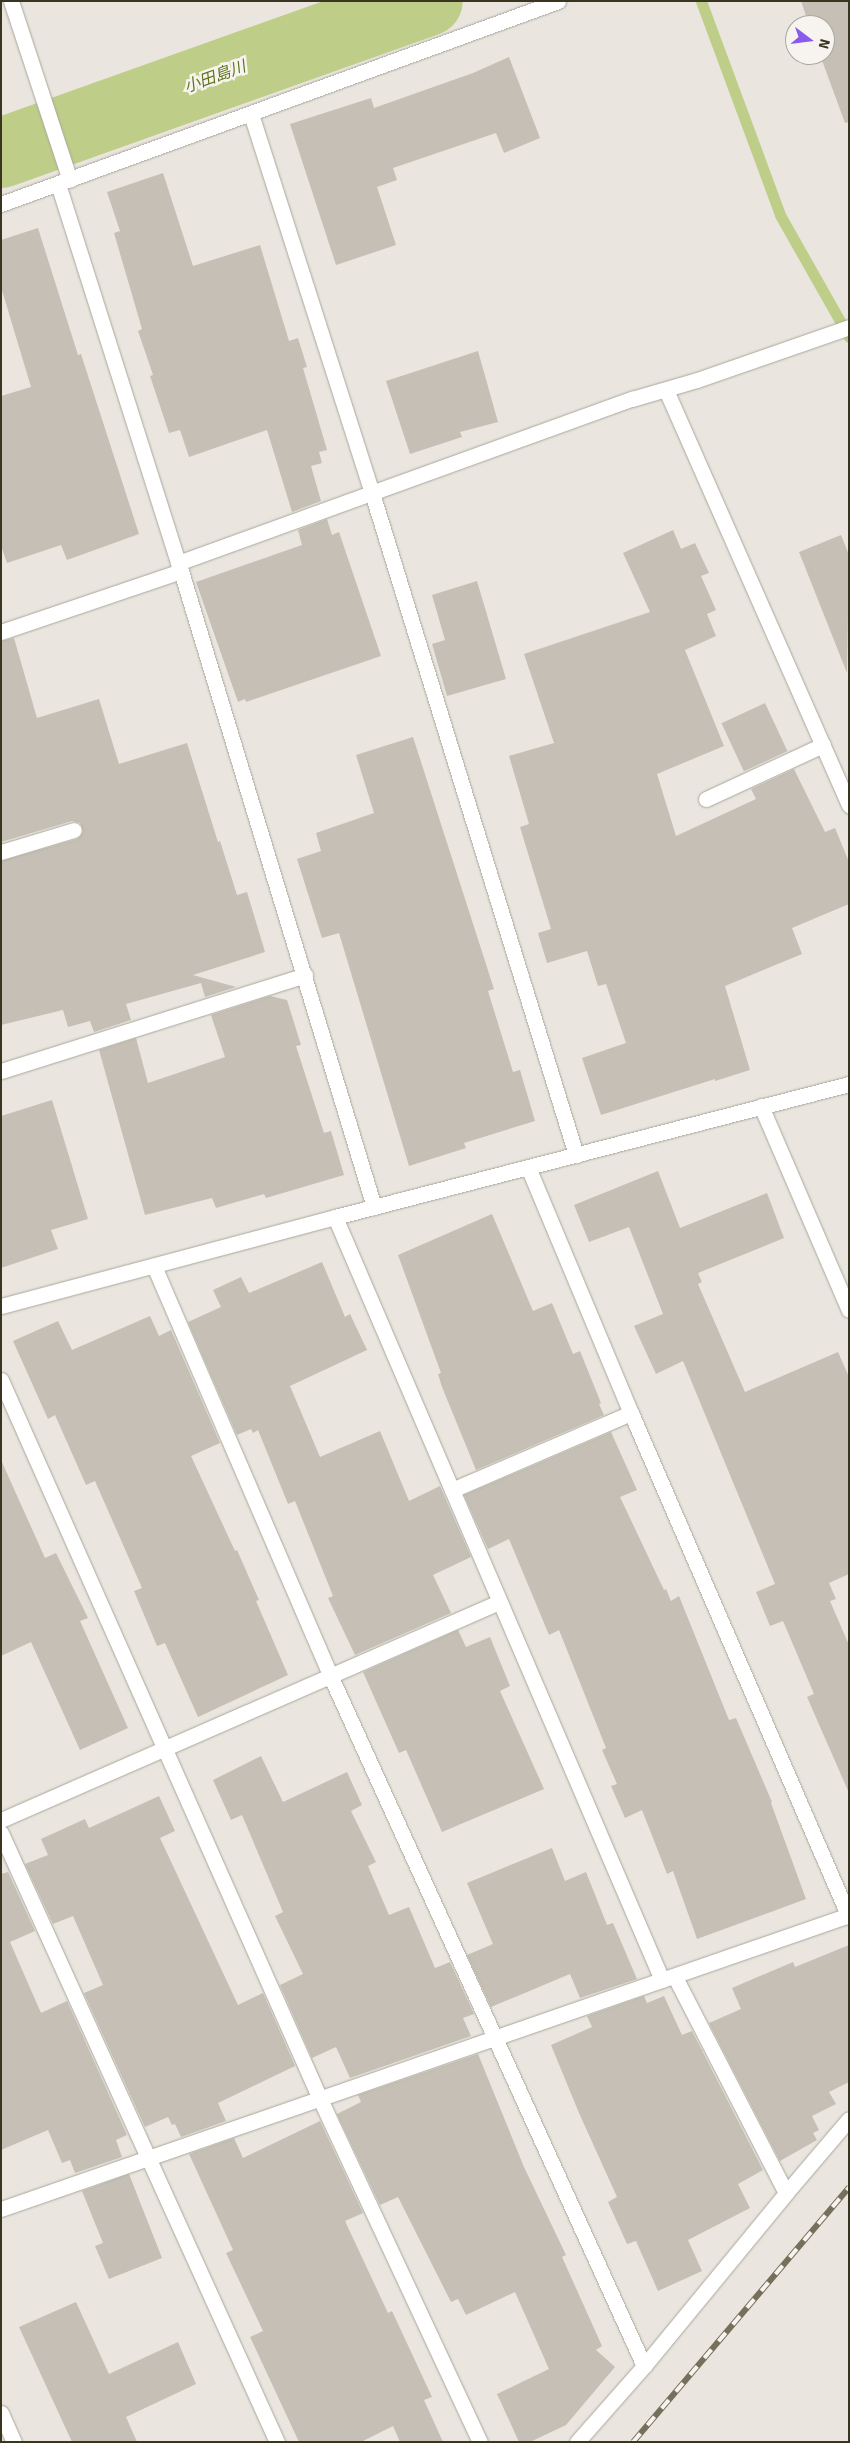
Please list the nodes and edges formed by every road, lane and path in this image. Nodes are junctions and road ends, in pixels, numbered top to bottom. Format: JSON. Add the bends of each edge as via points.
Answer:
{"nodes":[{"id":1,"x":11,"y":1,"type":"edge"},
{"id":2,"x":558,"y":1,"type":"edge"},
{"id":3,"x":251,"y":114,"type":"junction"},
{"id":4,"x":64,"y":182,"type":"junction"},
{"id":5,"x":1,"y":204,"type":"edge"},
{"id":6,"x":849,"y":327,"type":"edge"},
{"id":7,"x":666,"y":390,"type":"junction"},
{"id":8,"x":372,"y":493,"type":"junction"},
{"id":9,"x":180,"y":567,"type":"junction"},
{"id":10,"x":1,"y":632,"type":"edge"},
{"id":11,"x":823,"y":745,"type":"junction"},
{"id":12,"x":706,"y":799,"type":"dead end"},
{"id":13,"x":849,"y":805,"type":"edge"},
{"id":14,"x":74,"y":830,"type":"dead end"},
{"id":15,"x":1,"y":852,"type":"edge"},
{"id":16,"x":305,"y":975,"type":"junction"},
{"id":17,"x":1,"y":1071,"type":"edge"},
{"id":18,"x":849,"y":1084,"type":"edge"},
{"id":19,"x":761,"y":1106,"type":"junction"},
{"id":20,"x":576,"y":1155,"type":"junction"},
{"id":21,"x":528,"y":1167,"type":"junction"},
{"id":22,"x":374,"y":1207,"type":"junction"},
{"id":23,"x":335,"y":1217,"type":"junction"},
{"id":24,"x":154,"y":1266,"type":"junction"},
{"id":25,"x":1,"y":1306,"type":"edge"},
{"id":26,"x":849,"y":1310,"type":"edge"},
{"id":27,"x":1,"y":1380,"type":"edge"},
{"id":28,"x":631,"y":1413,"type":"junction"},
{"id":29,"x":452,"y":1490,"type":"junction"},
{"id":30,"x":499,"y":1602,"type":"junction"},
{"id":31,"x":330,"y":1675,"type":"junction"},
{"id":32,"x":165,"y":1748,"type":"junction"},
{"id":33,"x":1,"y":1820,"type":"edge"},
{"id":34,"x":1,"y":1833,"type":"edge"},
{"id":35,"x":848,"y":1916,"type":"edge"},
{"id":36,"x":669,"y":1979,"type":"junction"},
{"id":37,"x":494,"y":2039,"type":"junction"},
{"id":38,"x":320,"y":2099,"type":"junction"},
{"id":39,"x":849,"y":2119,"type":"edge"},
{"id":40,"x":147,"y":2158,"type":"junction"},
{"id":41,"x":786,"y":2194,"type":"junction"},
{"id":42,"x":1,"y":2209,"type":"edge"},
{"id":43,"x":644,"y":2366,"type":"junction"},
{"id":44,"x":1,"y":2413,"type":"edge"},
{"id":45,"x":14,"y":2442,"type":"edge"},
{"id":46,"x":277,"y":2442,"type":"edge"},
{"id":47,"x":480,"y":2442,"type":"edge"},
{"id":48,"x":577,"y":2442,"type":"edge"}],
"edges":[{"from":1,"to":4,"type":"street","via":[[60,150]]},
{"from":2,"to":3,"type":"street"},
{"from":3,"to":4,"type":"street"},
{"from":3,"to":8,"type":"street"},
{"from":4,"to":5,"type":"street"},
{"from":4,"to":9,"type":"street"},
{"from":6,"to":7,"type":"street"},
{"from":7,"to":8,"type":"street","via":[[632,399]]},
{"from":7,"to":11,"type":"street"},
{"from":8,"to":9,"type":"street"},
{"from":8,"to":20,"type":"street"},
{"from":9,"to":10,"type":"street"},
{"from":9,"to":16,"type":"street"},
{"from":11,"to":12,"type":"street"},
{"from":11,"to":13,"type":"street"},
{"from":14,"to":15,"type":"street"},
{"from":16,"to":17,"type":"street"},
{"from":16,"to":22,"type":"street"},
{"from":18,"to":19,"type":"street"},
{"from":19,"to":20,"type":"street"},
{"from":19,"to":26,"type":"street"},
{"from":20,"to":21,"type":"street"},
{"from":21,"to":22,"type":"street"},
{"from":21,"to":28,"type":"street"},
{"from":22,"to":23,"type":"street"},
{"from":23,"to":24,"type":"street"},
{"from":23,"to":29,"type":"street"},
{"from":24,"to":25,"type":"street"},
{"from":24,"to":31,"type":"street"},
{"from":27,"to":32,"type":"street"},
{"from":28,"to":29,"type":"street"},
{"from":28,"to":35,"type":"street"},
{"from":29,"to":30,"type":"street"},
{"from":30,"to":31,"type":"street"},
{"from":30,"to":36,"type":"street"},
{"from":31,"to":32,"type":"street"},
{"from":31,"to":37,"type":"street"},
{"from":32,"to":33,"type":"street"},
{"from":32,"to":38,"type":"street"},
{"from":34,"to":40,"type":"street"},
{"from":35,"to":36,"type":"street"},
{"from":36,"to":37,"type":"street"},
{"from":36,"to":41,"type":"street"},
{"from":37,"to":38,"type":"street"},
{"from":37,"to":43,"type":"street"},
{"from":38,"to":40,"type":"street"},
{"from":38,"to":47,"type":"street"},
{"from":39,"to":41,"type":"street"},
{"from":40,"to":42,"type":"street"},
{"from":40,"to":46,"type":"street"},
{"from":41,"to":43,"type":"street"},
{"from":43,"to":48,"type":"street"},
{"from":44,"to":45,"type":"street"}]}
